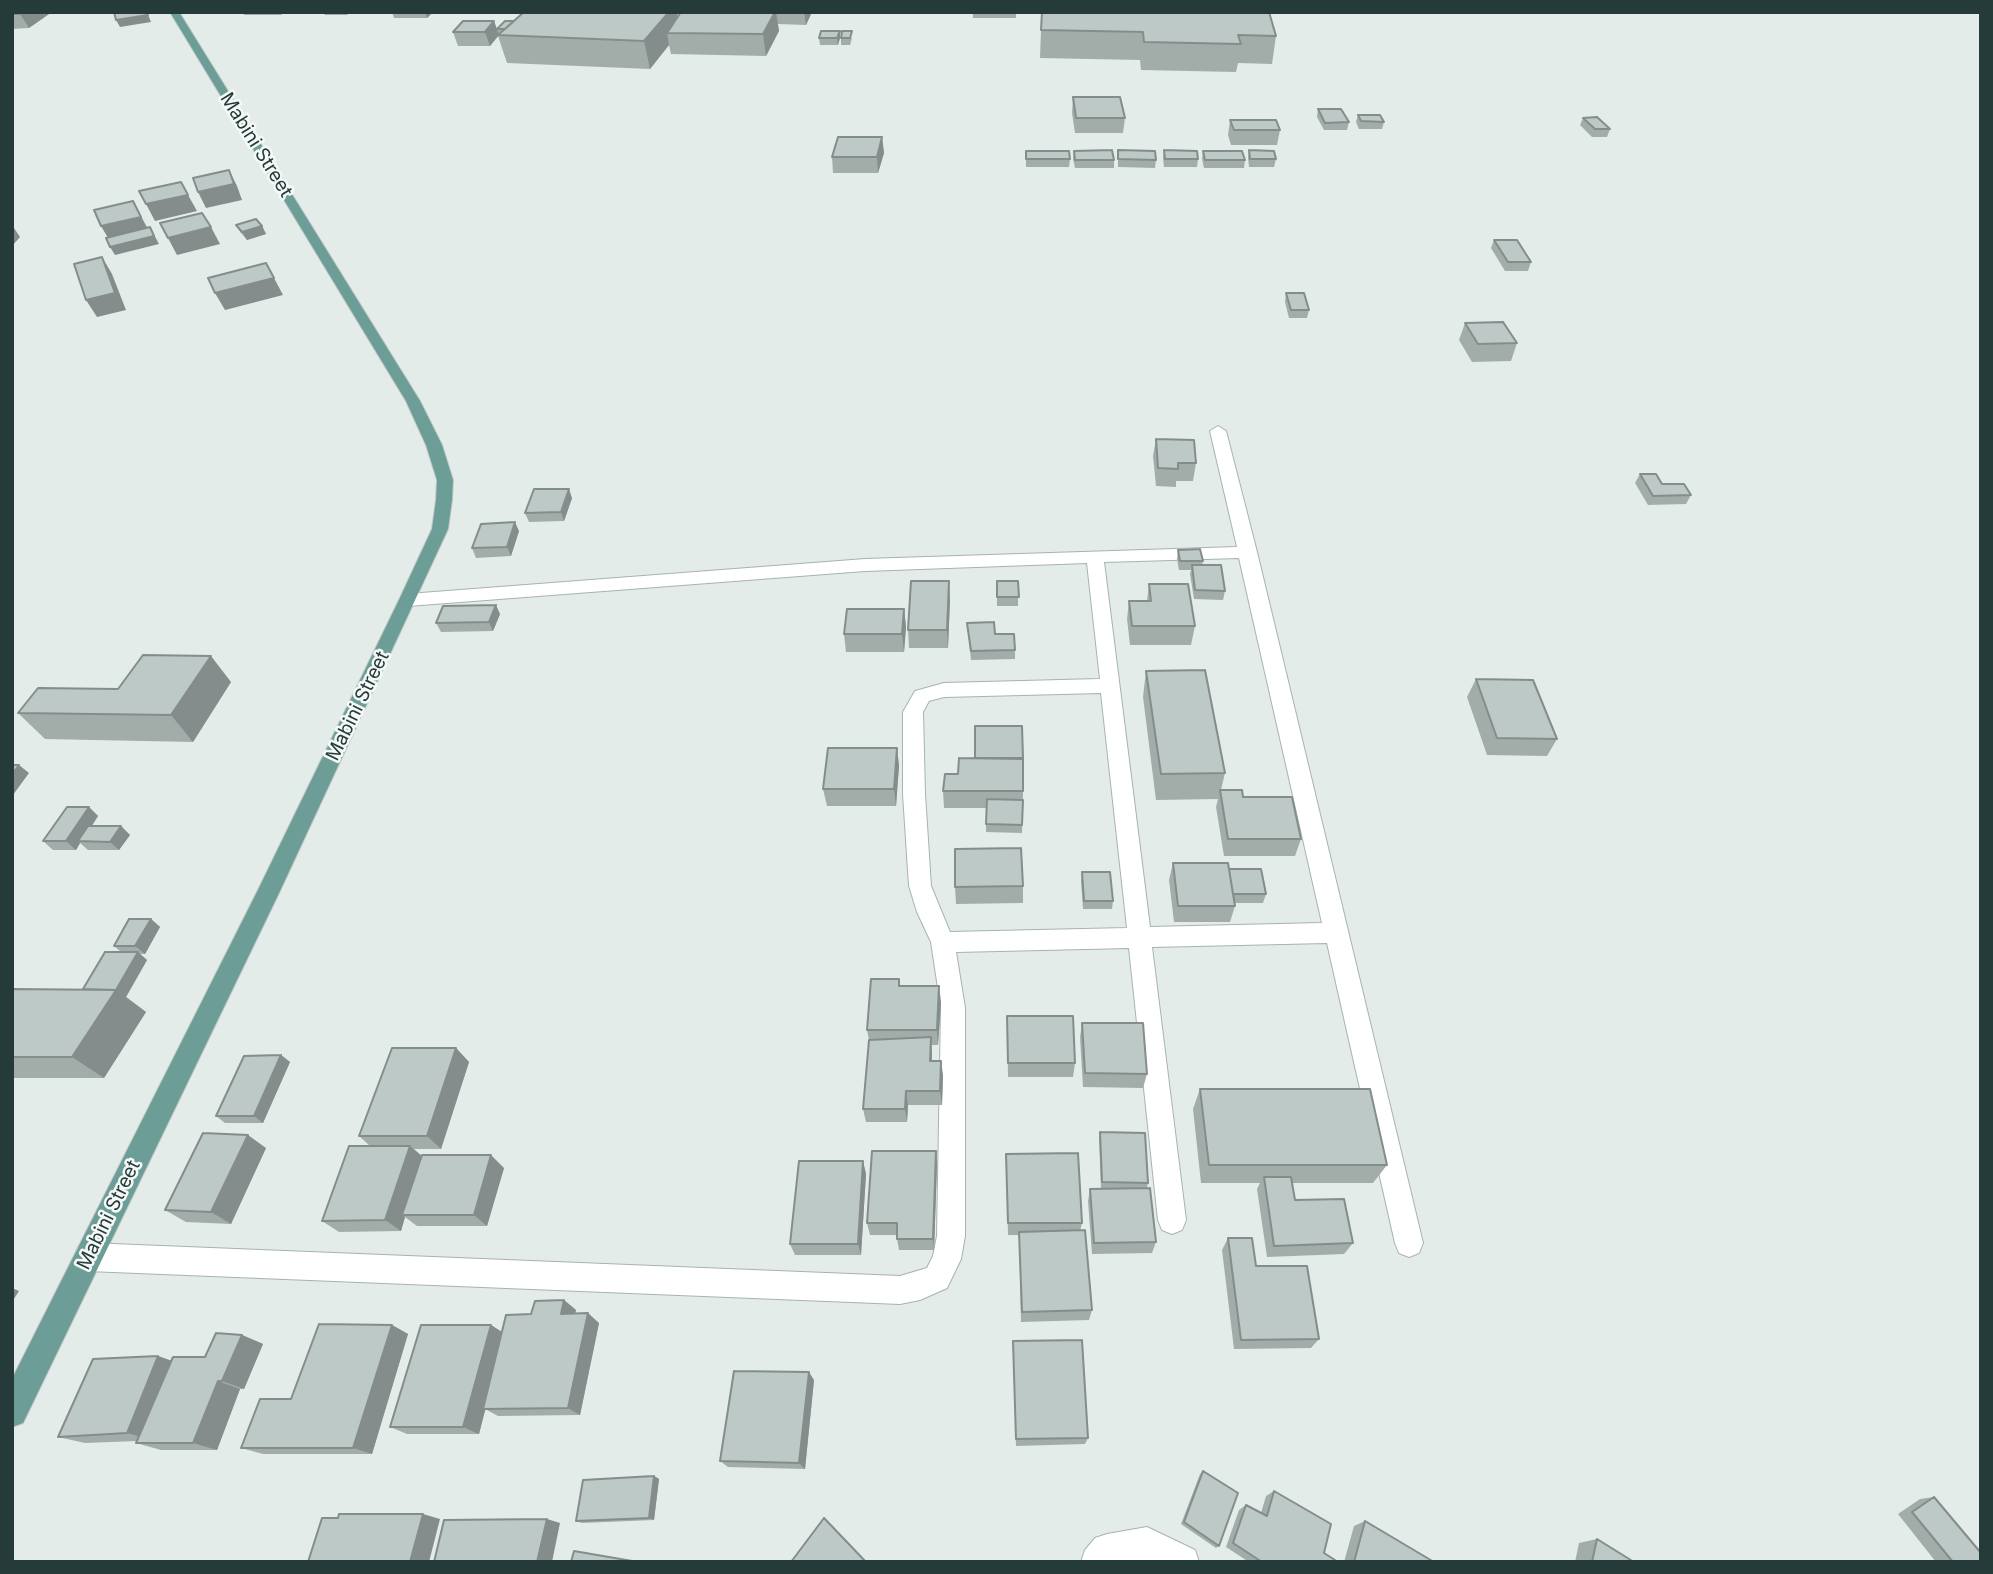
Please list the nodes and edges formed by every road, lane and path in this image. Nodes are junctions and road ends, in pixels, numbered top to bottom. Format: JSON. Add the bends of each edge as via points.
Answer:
{"nodes":[{"id":1,"x":174,"y":12,"type":"edge"},
{"id":2,"x":1219,"y":430,"type":"dead end"},
{"id":3,"x":1248,"y":552,"type":"junction"},
{"id":4,"x":1095,"y":556,"type":"junction"},
{"id":5,"x":408,"y":600,"type":"junction"},
{"id":6,"x":1108,"y":686,"type":"junction"},
{"id":7,"x":1337,"y":933,"type":"junction"},
{"id":8,"x":1139,"y":937,"type":"junction"},
{"id":9,"x":943,"y":942,"type":"junction"},
{"id":10,"x":1172,"y":1220,"type":"dead end"},
{"id":11,"x":1409,"y":1244,"type":"dead end"},
{"id":12,"x":88,"y":1257,"type":"junction"},
{"id":13,"x":12,"y":1412,"type":"edge"},
{"id":14,"x":1097,"y":1562,"type":"edge"},
{"id":15,"x":1184,"y":1562,"type":"edge"}],
"edges":[{"from":1,"to":5,"type":"main road","name":"Mabini Street","via":[[413,401],[434,444],[445,480],[440,529]]},
{"from":2,"to":3,"type":"street"},
{"from":3,"to":4,"type":"street"},
{"from":3,"to":7,"type":"street"},
{"from":4,"to":5,"type":"street","via":[[865,565]]},
{"from":4,"to":6,"type":"street"},
{"from":5,"to":12,"type":"main road","name":"Mabini Street"},
{"from":6,"to":8,"type":"street"},
{"from":6,"to":9,"type":"street","via":[[944,690],[916,702],[914,794],[920,886]]},
{"from":7,"to":8,"type":"street"},
{"from":7,"to":11,"type":"street"},
{"from":8,"to":9,"type":"street"},
{"from":8,"to":10,"type":"street"},
{"from":9,"to":12,"type":"street","via":[[953,1008],[951,1236],[937,1278],[920,1286],[900,1290]]},
{"from":12,"to":13,"type":"main road","name":"Mabini Street"},
{"from":14,"to":15,"type":"street","via":[[1107,1550],[1147,1543]]}]}
